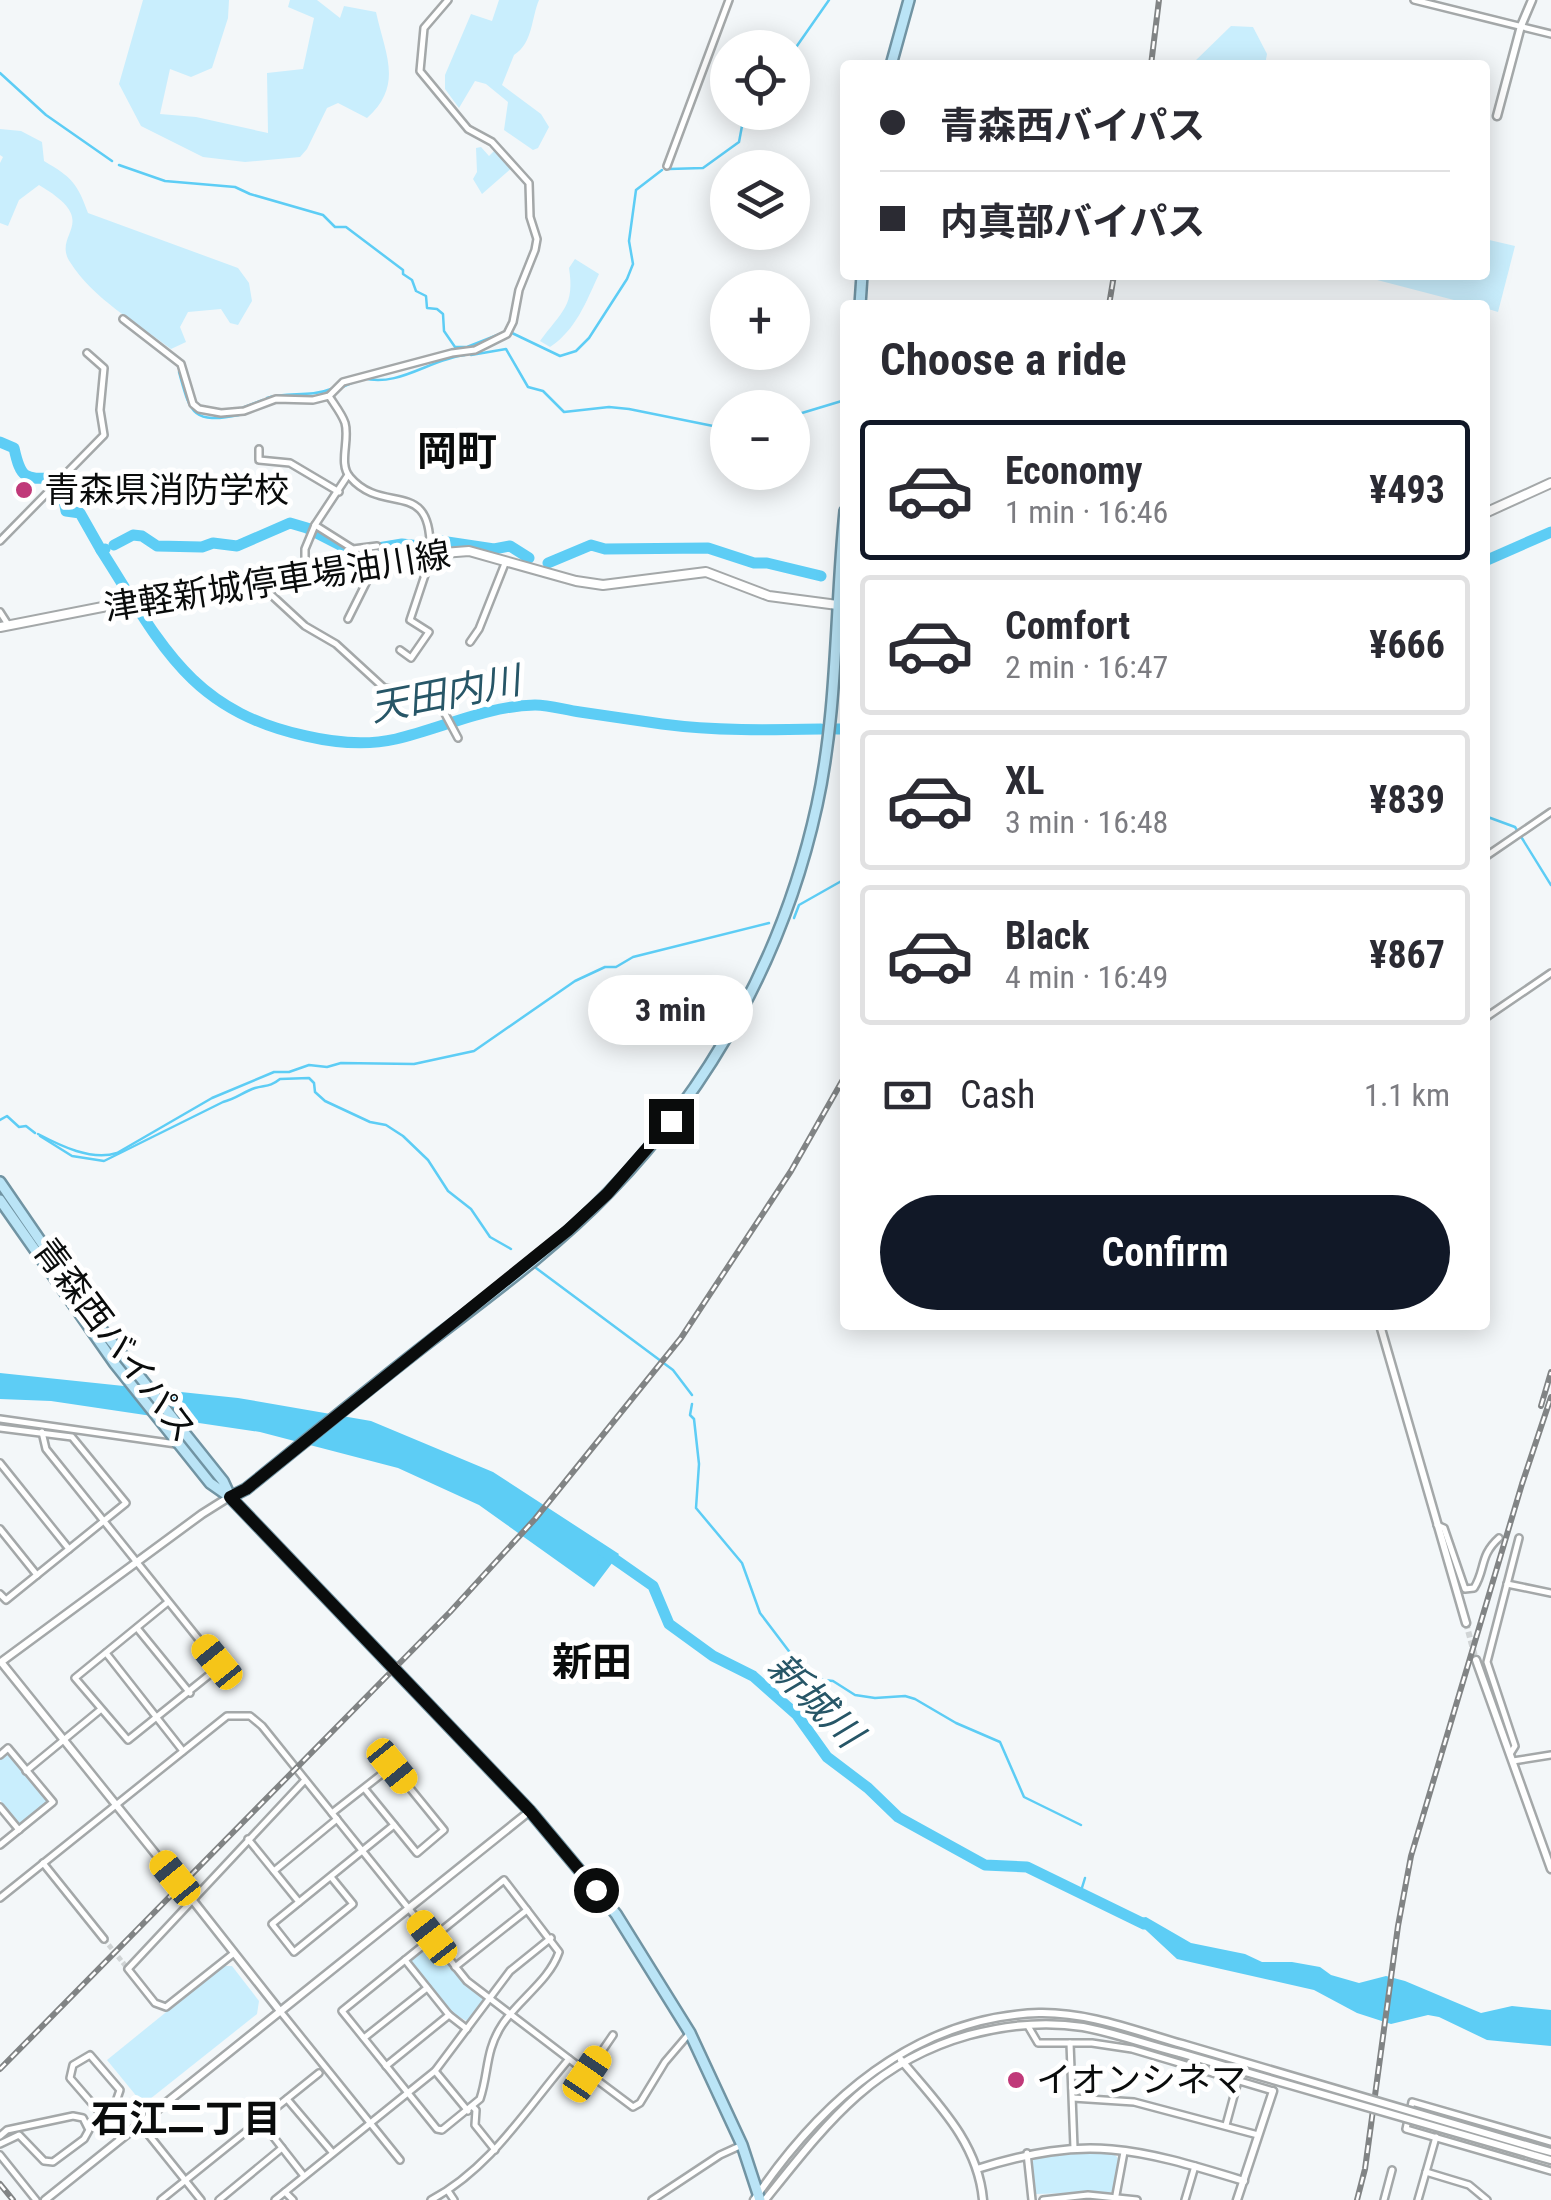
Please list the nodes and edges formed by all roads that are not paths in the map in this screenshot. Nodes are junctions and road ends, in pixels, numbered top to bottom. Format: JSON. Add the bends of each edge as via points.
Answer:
{"nodes":[{"id":1,"x":448,"y":0,"type":"edge"},
{"id":2,"x":729,"y":0,"type":"edge"},
{"id":3,"x":910,"y":0,"type":"edge"},
{"id":4,"x":1414,"y":0,"type":"edge"},
{"id":5,"x":1532,"y":0,"type":"edge"},
{"id":6,"x":1521,"y":26,"type":"junction"},
{"id":7,"x":1551,"y":34,"type":"edge"},
{"id":8,"x":892,"y":60,"type":"edge"},
{"id":9,"x":1496,"y":116,"type":"dead end"},
{"id":10,"x":667,"y":166,"type":"dead end"},
{"id":11,"x":123,"y":320,"type":"dead end"},
{"id":12,"x":88,"y":352,"type":"dead end"},
{"id":13,"x":329,"y":396,"type":"junction"},
{"id":14,"x":259,"y":449,"type":"dead end"},
{"id":15,"x":348,"y":476,"type":"junction"},
{"id":16,"x":1551,"y":482,"type":"edge"},
{"id":17,"x":340,"y":492,"type":"junction"},
{"id":18,"x":1490,"y":511,"type":"edge"},
{"id":19,"x":313,"y":529,"type":"junction"},
{"id":20,"x":0,"y":541,"type":"edge"},
{"id":21,"x":378,"y":546,"type":"dead end"},
{"id":22,"x":427,"y":555,"type":"junction"},
{"id":23,"x":506,"y":561,"type":"junction"},
{"id":24,"x":367,"y":567,"type":"junction"},
{"id":25,"x":305,"y":573,"type":"junction"},
{"id":26,"x":267,"y":578,"type":"junction"},
{"id":27,"x":840,"y":606,"type":"edge"},
{"id":28,"x":0,"y":612,"type":"edge"},
{"id":29,"x":840,"y":616,"type":"edge"},
{"id":30,"x":348,"y":619,"type":"dead end"},
{"id":31,"x":5,"y":626,"type":"edge"},
{"id":32,"x":470,"y":642,"type":"dead end"},
{"id":33,"x":400,"y":650,"type":"dead end"},
{"id":34,"x":458,"y":738,"type":"dead end"},
{"id":35,"x":1551,"y":812,"type":"edge"},
{"id":36,"x":1490,"y":854,"type":"edge"},
{"id":37,"x":1551,"y":974,"type":"edge"},
{"id":38,"x":1490,"y":1015,"type":"edge"},
{"id":39,"x":0,"y":1182,"type":"edge"},
{"id":40,"x":0,"y":1200,"type":"edge"},
{"id":41,"x":1381,"y":1330,"type":"edge"},
{"id":42,"x":0,"y":1420,"type":"edge"},
{"id":43,"x":0,"y":1428,"type":"edge"},
{"id":44,"x":42,"y":1432,"type":"junction"},
{"id":45,"x":178,"y":1442,"type":"junction"},
{"id":46,"x":1,"y":1468,"type":"edge"},
{"id":47,"x":230,"y":1497,"type":"junction"},
{"id":48,"x":103,"y":1521,"type":"junction"},
{"id":49,"x":1437,"y":1525,"type":"junction"},
{"id":50,"x":0,"y":1529,"type":"edge"},
{"id":51,"x":1498,"y":1538,"type":"dead end"},
{"id":52,"x":1519,"y":1538,"type":"dead end"},
{"id":53,"x":69,"y":1548,"type":"junction"},
{"id":54,"x":137,"y":1562,"type":"junction"},
{"id":55,"x":37,"y":1574,"type":"junction"},
{"id":56,"x":1506,"y":1584,"type":"junction"},
{"id":57,"x":1551,"y":1593,"type":"edge"},
{"id":58,"x":0,"y":1594,"type":"edge"},
{"id":59,"x":168,"y":1602,"type":"junction"},
{"id":60,"x":1466,"y":1623,"type":"tunnel mouth"},
{"id":61,"x":137,"y":1628,"type":"junction"},
{"id":62,"x":106,"y":1652,"type":"junction"},
{"id":63,"x":1476,"y":1660,"type":"tunnel mouth"},
{"id":64,"x":0,"y":1662,"type":"edge"},
{"id":65,"x":190,"y":1693,"type":"junction"},
{"id":66,"x":100,"y":1710,"type":"junction"},
{"id":67,"x":158,"y":1718,"type":"junction"},
{"id":68,"x":64,"y":1740,"type":"junction"},
{"id":69,"x":184,"y":1751,"type":"junction"},
{"id":70,"x":0,"y":1755,"type":"edge"},
{"id":71,"x":1551,"y":1756,"type":"edge"},
{"id":72,"x":1512,"y":1757,"type":"junction"},
{"id":73,"x":26,"y":1770,"type":"junction"},
{"id":74,"x":306,"y":1780,"type":"junction"},
{"id":75,"x":364,"y":1788,"type":"junction"},
{"id":76,"x":116,"y":1805,"type":"junction"},
{"id":77,"x":0,"y":1807,"type":"edge"},
{"id":78,"x":530,"y":1811,"type":"junction"},
{"id":79,"x":335,"y":1816,"type":"junction"},
{"id":80,"x":394,"y":1825,"type":"junction"},
{"id":81,"x":19,"y":1830,"type":"junction"},
{"id":82,"x":248,"y":1839,"type":"junction"},
{"id":83,"x":0,"y":1845,"type":"edge"},
{"id":84,"x":362,"y":1851,"type":"junction"},
{"id":85,"x":43,"y":1863,"type":"junction"},
{"id":86,"x":1551,"y":1868,"type":"edge"},
{"id":87,"x":274,"y":1870,"type":"junction"},
{"id":88,"x":331,"y":1877,"type":"junction"},
{"id":89,"x":175,"y":1878,"type":"tunnel mouth"},
{"id":90,"x":189,"y":1896,"type":"junction"},
{"id":91,"x":0,"y":1898,"type":"edge"},
{"id":92,"x":299,"y":1902,"type":"junction"},
{"id":93,"x":408,"y":1908,"type":"junction"},
{"id":94,"x":527,"y":1910,"type":"junction"},
{"id":95,"x":432,"y":1938,"type":"junction"},
{"id":96,"x":551,"y":1938,"type":"junction"},
{"id":97,"x":104,"y":1939,"type":"tunnel mouth"},
{"id":98,"x":234,"y":1953,"type":"junction"},
{"id":99,"x":405,"y":1960,"type":"junction"},
{"id":100,"x":456,"y":1967,"type":"junction"},
{"id":101,"x":426,"y":1988,"type":"junction"},
{"id":102,"x":490,"y":1998,"type":"junction"},
{"id":103,"x":280,"y":2011,"type":"junction"},
{"id":104,"x":511,"y":2014,"type":"junction"},
{"id":105,"x":449,"y":2015,"type":"junction"},
{"id":106,"x":1028,"y":2025,"type":"junction"},
{"id":107,"x":467,"y":2030,"type":"junction"},
{"id":108,"x":690,"y":2033,"type":"junction"},
{"id":109,"x":613,"y":2035,"type":"dead end"},
{"id":110,"x":364,"y":2038,"type":"junction"},
{"id":111,"x":1070,"y":2043,"type":"junction"},
{"id":112,"x":569,"y":2058,"type":"junction"},
{"id":113,"x":899,"y":2058,"type":"junction"},
{"id":114,"x":386,"y":2066,"type":"junction"},
{"id":115,"x":435,"y":2071,"type":"junction"},
{"id":116,"x":319,"y":2073,"type":"dead end"},
{"id":117,"x":587,"y":2074,"type":"junction"},
{"id":118,"x":1238,"y":2081,"type":"junction"},
{"id":119,"x":1273,"y":2091,"type":"joint"},
{"id":120,"x":408,"y":2093,"type":"junction"},
{"id":121,"x":1072,"y":2098,"type":"junction"},
{"id":122,"x":287,"y":2100,"type":"junction"},
{"id":123,"x":471,"y":2109,"type":"junction"},
{"id":124,"x":261,"y":2121,"type":"junction"},
{"id":125,"x":370,"y":2123,"type":"junction"},
{"id":126,"x":140,"y":2124,"type":"junction"},
{"id":127,"x":1226,"y":2125,"type":"junction"},
{"id":128,"x":1258,"y":2135,"type":"junction"},
{"id":129,"x":0,"y":2136,"type":"edge"},
{"id":130,"x":1436,"y":2137,"type":"junction"},
{"id":131,"x":122,"y":2138,"type":"junction"},
{"id":132,"x":1551,"y":2142,"type":"edge"},
{"id":133,"x":0,"y":2144,"type":"edge"},
{"id":134,"x":742,"y":2145,"type":"junction"},
{"id":135,"x":282,"y":2148,"type":"junction"},
{"id":136,"x":1074,"y":2148,"type":"junction"},
{"id":137,"x":1124,"y":2149,"type":"junction"},
{"id":138,"x":496,"y":2150,"type":"junction"},
{"id":139,"x":1534,"y":2151,"type":"junction"},
{"id":140,"x":332,"y":2152,"type":"junction"},
{"id":141,"x":1551,"y":2152,"type":"edge"},
{"id":142,"x":1027,"y":2153,"type":"junction"},
{"id":143,"x":0,"y":2155,"type":"edge"},
{"id":144,"x":400,"y":2160,"type":"dead end"},
{"id":145,"x":1551,"y":2160,"type":"edge"},
{"id":146,"x":1195,"y":2166,"type":"junction"},
{"id":147,"x":978,"y":2169,"type":"junction"},
{"id":148,"x":1392,"y":2170,"type":"dead end"},
{"id":149,"x":1551,"y":2171,"type":"edge"},
{"id":150,"x":1426,"y":2172,"type":"junction"},
{"id":151,"x":304,"y":2176,"type":"junction"},
{"id":152,"x":186,"y":2181,"type":"junction"},
{"id":153,"x":1244,"y":2181,"type":"junction"},
{"id":154,"x":448,"y":2191,"type":"junction"},
{"id":155,"x":285,"y":2192,"type":"junction"},
{"id":156,"x":1116,"y":2196,"type":"junction"},
{"id":157,"x":759,"y":2198,"type":"edge"},
{"id":158,"x":36,"y":2200,"type":"edge"},
{"id":159,"x":45,"y":2200,"type":"edge"},
{"id":160,"x":162,"y":2200,"type":"edge"},
{"id":161,"x":201,"y":2200,"type":"edge"},
{"id":162,"x":218,"y":2200,"type":"edge"},
{"id":163,"x":275,"y":2200,"type":"edge"},
{"id":164,"x":293,"y":2200,"type":"edge"},
{"id":165,"x":431,"y":2200,"type":"edge"},
{"id":166,"x":454,"y":2200,"type":"edge"},
{"id":167,"x":652,"y":2200,"type":"edge"},
{"id":168,"x":983,"y":2200,"type":"edge"},
{"id":169,"x":1032,"y":2200,"type":"edge"},
{"id":170,"x":1043,"y":2200,"type":"edge"},
{"id":171,"x":1137,"y":2200,"type":"edge"},
{"id":172,"x":1185,"y":2200,"type":"edge"},
{"id":173,"x":1237,"y":2200,"type":"edge"},
{"id":174,"x":1384,"y":2200,"type":"edge"},
{"id":175,"x":1418,"y":2200,"type":"edge"},
{"id":176,"x":1487,"y":2200,"type":"edge"}],
"edges":[{"from":1,"to":13,"type":"street","via":[[424,28],[420,71],[468,129],[492,142],[528,183],[537,239],[514,322],[507,334],[475,350],[364,374]]},
{"from":2,"to":10,"type":"street"},
{"from":3,"to":8,"type":"highway"},
{"from":4,"to":6,"type":"street"},
{"from":5,"to":6,"type":"street"},
{"from":6,"to":7,"type":"street"},
{"from":6,"to":9,"type":"street"},
{"from":11,"to":13,"type":"street","via":[[181,364],[199,409],[244,411],[276,399]]},
{"from":12,"to":20,"type":"street","via":[[104,368],[104,435]]},
{"from":13,"to":15,"type":"street","via":[[344,420]]},
{"from":14,"to":17,"type":"street","via":[[258,460],[290,462]]},
{"from":15,"to":17,"type":"street"},
{"from":15,"to":22,"type":"street","via":[[419,508],[430,524]]},
{"from":16,"to":18,"type":"main road"},
{"from":17,"to":19,"type":"street"},
{"from":19,"to":21,"type":"street","via":[[353,549]]},
{"from":19,"to":25,"type":"street"},
{"from":22,"to":23,"type":"main road","name":"津軽新城停車場油川線","via":[[469,551]]},
{"from":22,"to":24,"type":"main road","name":"津軽新城停車場油川線"},
{"from":22,"to":33,"type":"street","via":[[410,620],[430,632],[411,658]]},
{"from":23,"to":27,"type":"main road","name":"津軽新城停車場油川線","via":[[603,584],[706,572],[769,596]]},
{"from":23,"to":32,"type":"street"},
{"from":24,"to":25,"type":"main road","name":"津軽新城停車場油川線"},
{"from":24,"to":30,"type":"street"},
{"from":25,"to":26,"type":"main road","name":"津軽新城停車場油川線"},
{"from":26,"to":31,"type":"main road","name":"津軽新城停車場油川線"},
{"from":26,"to":34,"type":"street","via":[[266,590],[384,688],[428,692]]},
{"from":28,"to":31,"type":"street"},
{"from":29,"to":47,"type":"highway","via":[[809,839],[776,940],[722,1046],[671,1121],[598,1202],[520,1270]]},
{"from":35,"to":36,"type":"street"},
{"from":37,"to":38,"type":"street"},
{"from":39,"to":47,"type":"highway","name":"青森西バイパス","via":[[60,1273]]},
{"from":40,"to":45,"type":"highway","name":"青森西バイパス"},
{"from":41,"to":49,"type":"street"},
{"from":42,"to":45,"type":"street"},
{"from":43,"to":44,"type":"street"},
{"from":44,"to":48,"type":"street","via":[[46,1449]]},
{"from":44,"to":48,"type":"street","via":[[72,1437],[126,1502]]},
{"from":45,"to":47,"type":"highway","name":"青森西バイパス"},
{"from":46,"to":53,"type":"street"},
{"from":47,"to":54,"type":"street"},
{"from":47,"to":78,"type":"highway","name":"青森西バイパス"},
{"from":48,"to":53,"type":"street"},
{"from":48,"to":54,"type":"street"},
{"from":49,"to":51,"type":"street","via":[[1444,1528],[1465,1589],[1474,1588],[1482,1559]]},
{"from":49,"to":60,"type":"street"},
{"from":50,"to":55,"type":"street"},
{"from":52,"to":56,"type":"street"},
{"from":53,"to":55,"type":"street"},
{"from":54,"to":59,"type":"street"},
{"from":54,"to":64,"type":"street"},
{"from":55,"to":58,"type":"street","via":[[6,1600]]},
{"from":56,"to":57,"type":"street"},
{"from":56,"to":72,"type":"street","via":[[1487,1662],[1515,1746]]},
{"from":59,"to":61,"type":"street"},
{"from":59,"to":65,"type":"street","via":[[219,1667]]},
{"from":61,"to":62,"type":"street"},
{"from":61,"to":65,"type":"street"},
{"from":62,"to":66,"type":"street","via":[[74,1678]]},
{"from":62,"to":67,"type":"street"},
{"from":63,"to":72,"type":"street"},
{"from":64,"to":68,"type":"street"},
{"from":65,"to":67,"type":"street"},
{"from":66,"to":67,"type":"street","via":[[128,1740]]},
{"from":66,"to":68,"type":"street"},
{"from":67,"to":69,"type":"street"},
{"from":68,"to":73,"type":"street"},
{"from":68,"to":76,"type":"street"},
{"from":69,"to":74,"type":"street","via":[[226,1716],[241,1714],[262,1726]]},
{"from":69,"to":76,"type":"street"},
{"from":70,"to":73,"type":"street","via":[[8,1748]]},
{"from":71,"to":72,"type":"street"},
{"from":72,"to":86,"type":"street"},
{"from":73,"to":81,"type":"street","via":[[52,1802]]},
{"from":74,"to":79,"type":"street"},
{"from":74,"to":82,"type":"street"},
{"from":75,"to":79,"type":"street"},
{"from":75,"to":80,"type":"street"},
{"from":75,"to":80,"type":"street","via":[[392,1766],[444,1830],[416,1853]]},
{"from":76,"to":85,"type":"street"},
{"from":76,"to":89,"type":"street"},
{"from":77,"to":81,"type":"street"},
{"from":78,"to":93,"type":"street"},
{"from":78,"to":108,"type":"highway","name":"青森西バイパス","via":[[616,1914]]},
{"from":79,"to":84,"type":"street"},
{"from":79,"to":87,"type":"street"},
{"from":80,"to":84,"type":"street"},
{"from":81,"to":83,"type":"street"},
{"from":82,"to":87,"type":"street"},
{"from":82,"to":90,"type":"street"},
{"from":84,"to":88,"type":"street"},
{"from":84,"to":93,"type":"street"},
{"from":85,"to":91,"type":"street"},
{"from":85,"to":97,"type":"street"},
{"from":87,"to":92,"type":"street"},
{"from":88,"to":92,"type":"street"},
{"from":88,"to":92,"type":"street","via":[[353,1904],[294,1952],[272,1924]]},
{"from":90,"to":98,"type":"street"},
{"from":90,"to":98,"type":"street","via":[[128,1969],[166,2007]]},
{"from":93,"to":95,"type":"street"},
{"from":93,"to":103,"type":"street"},
{"from":94,"to":95,"type":"street","via":[[504,1880]]},
{"from":94,"to":96,"type":"street"},
{"from":94,"to":100,"type":"street"},
{"from":95,"to":99,"type":"street"},
{"from":95,"to":100,"type":"street"},
{"from":96,"to":102,"type":"street","via":[[510,1971]]},
{"from":96,"to":104,"type":"street","via":[[560,1952],[552,1970]]},
{"from":98,"to":103,"type":"street"},
{"from":99,"to":101,"type":"street"},
{"from":99,"to":110,"type":"street","via":[[342,2011]]},
{"from":100,"to":102,"type":"street"},
{"from":101,"to":105,"type":"street"},
{"from":101,"to":110,"type":"street"},
{"from":102,"to":104,"type":"street"},
{"from":102,"to":107,"type":"street"},
{"from":103,"to":125,"type":"street"},
{"from":103,"to":126,"type":"street"},
{"from":104,"to":112,"type":"street"},
{"from":104,"to":123,"type":"street","via":[[489,2051],[482,2092]]},
{"from":105,"to":107,"type":"street"},
{"from":105,"to":114,"type":"street"},
{"from":106,"to":111,"type":"street","via":[[1038,2043]]},
{"from":106,"to":113,"type":"street","via":[[985,2030]]},
{"from":106,"to":139,"type":"street","bridge":true,"via":[[1084,2027]]},
{"from":107,"to":115,"type":"street"},
{"from":108,"to":117,"type":"street","via":[[634,2107]]},
{"from":108,"to":134,"type":"highway","name":"青森西バイパス"},
{"from":109,"to":117,"type":"street"},
{"from":110,"to":114,"type":"street"},
{"from":111,"to":118,"type":"street","via":[[1132,2049]]},
{"from":111,"to":121,"type":"street"},
{"from":112,"to":117,"type":"street"},
{"from":112,"to":138,"type":"street"},
{"from":113,"to":139,"type":"street","bridge":true,"via":[[961,2026],[1042,2013],[1090,2018]]},
{"from":113,"to":147,"type":"street","via":[[958,2129]]},
{"from":113,"to":157,"type":"street","via":[[864,2076],[830,2106]]},
{"from":114,"to":120,"type":"street"},
{"from":115,"to":120,"type":"street"},
{"from":115,"to":123,"type":"street"},
{"from":116,"to":122,"type":"street"},
{"from":118,"to":119,"type":"street"},
{"from":118,"to":127,"type":"street"},
{"from":119,"to":128,"type":"street"},
{"from":120,"to":123,"type":"street","via":[[442,2130]]},
{"from":120,"to":125,"type":"street"},
{"from":121,"to":127,"type":"street","via":[[1134,2102]]},
{"from":121,"to":136,"type":"street"},
{"from":122,"to":124,"type":"street"},
{"from":122,"to":140,"type":"street"},
{"from":123,"to":138,"type":"street","via":[[475,2126]]},
{"from":124,"to":135,"type":"street"},
{"from":124,"to":152,"type":"street"},
{"from":125,"to":140,"type":"street"},
{"from":125,"to":144,"type":"street"},
{"from":126,"to":131,"type":"street"},
{"from":126,"to":152,"type":"street"},
{"from":127,"to":128,"type":"street"},
{"from":128,"to":153,"type":"street"},
{"from":129,"to":133,"type":"street","via":[[73,2116],[90,2130],[53,2162],[20,2135]]},
{"from":130,"to":132,"type":"street","via":[[1406,2129],[1412,2102]]},
{"from":130,"to":149,"type":"street"},
{"from":130,"to":150,"type":"street"},
{"from":131,"to":131,"type":"street","via":[[70,2078],[84,2056],[95,2057],[118,2086],[110,2119]]},
{"from":131,"to":159,"type":"street"},
{"from":134,"to":157,"type":"highway","name":"青森西バイパス"},
{"from":134,"to":167,"type":"street"},
{"from":135,"to":151,"type":"street"},
{"from":135,"to":162,"type":"street"},
{"from":136,"to":137,"type":"street"},
{"from":136,"to":142,"type":"street"},
{"from":137,"to":146,"type":"street"},
{"from":137,"to":156,"type":"street"},
{"from":138,"to":154,"type":"street"},
{"from":139,"to":141,"type":"street"},
{"from":139,"to":145,"type":"street"},
{"from":140,"to":151,"type":"street"},
{"from":142,"to":147,"type":"street"},
{"from":142,"to":169,"type":"street"},
{"from":143,"to":158,"type":"street"},
{"from":146,"to":153,"type":"street"},
{"from":146,"to":172,"type":"street"},
{"from":147,"to":168,"type":"street"},
{"from":148,"to":174,"type":"street"},
{"from":150,"to":175,"type":"street"},
{"from":150,"to":176,"type":"street","via":[[1469,2185]]},
{"from":151,"to":155,"type":"street"},
{"from":152,"to":160,"type":"street"},
{"from":152,"to":161,"type":"street"},
{"from":153,"to":173,"type":"street"},
{"from":154,"to":165,"type":"street"},
{"from":154,"to":166,"type":"street"},
{"from":155,"to":163,"type":"street"},
{"from":155,"to":164,"type":"street"},
{"from":156,"to":170,"type":"street"},
{"from":156,"to":171,"type":"street"}]}
